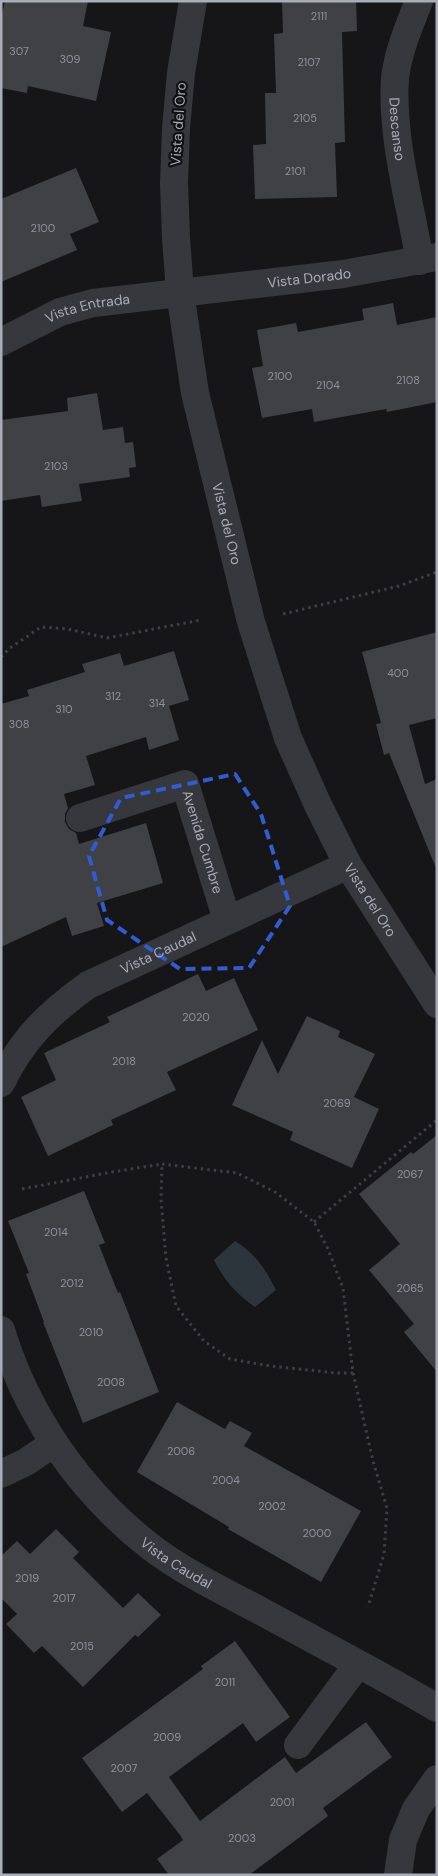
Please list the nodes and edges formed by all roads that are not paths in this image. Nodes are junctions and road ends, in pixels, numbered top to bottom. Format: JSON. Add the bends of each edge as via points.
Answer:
{"nodes":[{"id":1,"x":193,"y":1,"type":"edge"},
{"id":2,"x":419,"y":1,"type":"edge"},
{"id":3,"x":428,"y":259,"type":"edge"},
{"id":4,"x":180,"y":292,"type":"junction"},
{"id":5,"x":1,"y":342,"type":"edge"},
{"id":6,"x":80,"y":818,"type":"dead end"},
{"id":7,"x":348,"y":865,"type":"junction"},
{"id":8,"x":228,"y":920,"type":"junction"},
{"id":9,"x":437,"y":1004,"type":"edge"},
{"id":10,"x":4,"y":1070,"type":"edge"},
{"id":11,"x":1,"y":1330,"type":"edge"},
{"id":12,"x":54,"y":1443,"type":"junction"},
{"id":13,"x":1,"y":1474,"type":"edge"},
{"id":14,"x":358,"y":1664,"type":"junction"},
{"id":15,"x":437,"y":1708,"type":"edge"},
{"id":16,"x":298,"y":1745,"type":"dead end"},
{"id":17,"x":437,"y":1779,"type":"edge"},
{"id":18,"x":398,"y":1875,"type":"edge"}],
"edges":[{"from":1,"to":4,"type":"street","name":"Vista del Oro","via":[[176,128],[174,183]]},
{"from":2,"to":3,"type":"street","name":"Descanso","via":[[404,39],[396,77],[394,123]]},
{"from":3,"to":4,"type":"street","name":"Vista Dorado","via":[[344,274]]},
{"from":4,"to":5,"type":"street","name":"Vista Entrada","via":[[93,303],[60,312]]},
{"from":4,"to":7,"type":"street","name":"Vista del Oro","via":[[195,393],[251,622],[288,738]]},
{"from":6,"to":8,"type":"street","name":"Avenida Cumbre","via":[[185,784]]},
{"from":7,"to":8,"type":"street","name":"Vista Caudal"},
{"from":7,"to":9,"type":"street","name":"Vista del Oro"},
{"from":8,"to":10,"type":"street","name":"Vista Caudal","via":[[88,985],[54,1011]]},
{"from":11,"to":12,"type":"street","name":"Vista Caudal","via":[[30,1402]]},
{"from":12,"to":13,"type":"street"},
{"from":12,"to":14,"type":"street","name":"Vista Caudal","via":[[83,1482],[153,1548],[193,1575]]},
{"from":14,"to":15,"type":"street","name":"Vista Caudal"},
{"from":14,"to":16,"type":"street"},
{"from":17,"to":18,"type":"street","via":[[416,1809],[403,1840]]}]}
